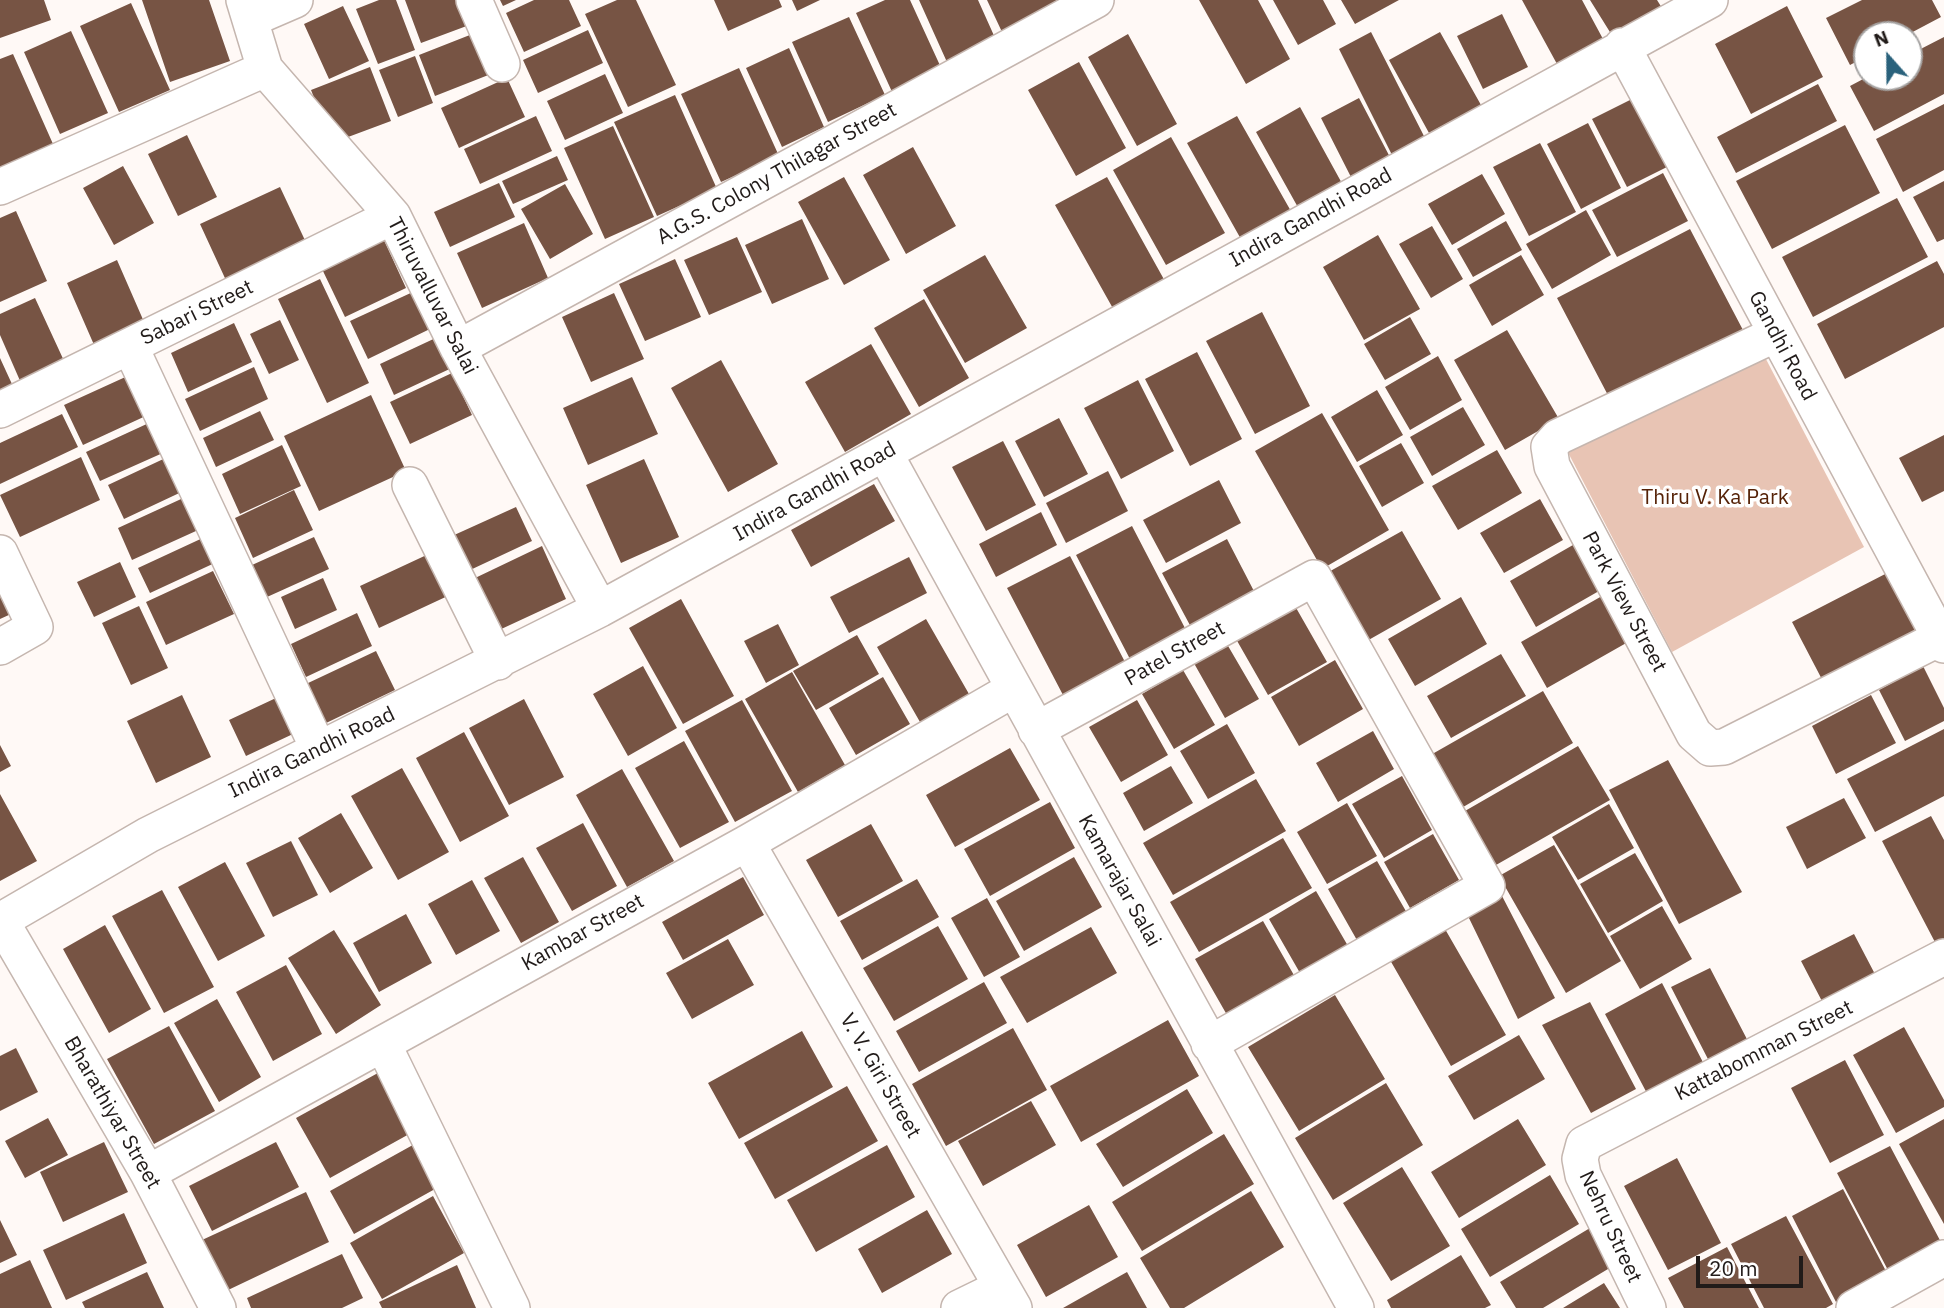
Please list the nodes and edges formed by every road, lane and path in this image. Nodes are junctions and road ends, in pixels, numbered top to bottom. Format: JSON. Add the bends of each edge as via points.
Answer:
{"nodes":[{"id":1,"x":295,"y":0,"type":"edge"},
{"id":2,"x":474,"y":0,"type":"edge"},
{"id":3,"x":1096,"y":0,"type":"edge"},
{"id":4,"x":1710,"y":0,"type":"edge"},
{"id":5,"x":248,"y":9,"type":"edge"},
{"id":6,"x":1622,"y":46,"type":"junction"},
{"id":7,"x":502,"y":64,"type":"dead end"},
{"id":8,"x":265,"y":69,"type":"junction"},
{"id":9,"x":0,"y":187,"type":"edge"},
{"id":10,"x":393,"y":216,"type":"junction"},
{"id":11,"x":1776,"y":334,"type":"junction"},
{"id":12,"x":130,"y":346,"type":"junction"},
{"id":13,"x":458,"y":348,"type":"junction"},
{"id":14,"x":0,"y":410,"type":"edge"},
{"id":15,"x":884,"y":454,"type":"junction"},
{"id":16,"x":410,"y":485,"type":"dead end"},
{"id":17,"x":0,"y":553,"type":"edge"},
{"id":18,"x":600,"y":609,"type":"junction"},
{"id":19,"x":1942,"y":642,"type":"edge"},
{"id":20,"x":0,"y":647,"type":"edge"},
{"id":21,"x":498,"y":662,"type":"junction"},
{"id":22,"x":1014,"y":689,"type":"junction"},
{"id":23,"x":1035,"y":730,"type":"junction"},
{"id":24,"x":318,"y":748,"type":"junction"},
{"id":25,"x":747,"y":843,"type":"junction"},
{"id":26,"x":0,"y":921,"type":"edge"},
{"id":27,"x":1944,"y":957,"type":"edge"},
{"id":28,"x":383,"y":1044,"type":"junction"},
{"id":29,"x":1209,"y":1044,"type":"junction"},
{"id":30,"x":1584,"y":1144,"type":"joint"},
{"id":31,"x":148,"y":1173,"type":"junction"},
{"id":32,"x":1944,"y":1258,"type":"edge"},
{"id":33,"x":1008,"y":1298,"type":"edge"},
{"id":34,"x":218,"y":1308,"type":"edge"},
{"id":35,"x":512,"y":1308,"type":"edge"},
{"id":36,"x":959,"y":1308,"type":"edge"},
{"id":37,"x":1356,"y":1308,"type":"edge"},
{"id":38,"x":1648,"y":1308,"type":"edge"},
{"id":39,"x":1854,"y":1308,"type":"edge"}],
"edges":[{"from":1,"to":5,"type":"street"},
{"from":2,"to":7,"type":"street"},
{"from":3,"to":13,"type":"street","name":"A.G.S. Colony Thilagar Street"},
{"from":4,"to":6,"type":"street","name":"Indira Gandhi Road"},
{"from":5,"to":8,"type":"street","name":"Thiruvalluvar Salai"},
{"from":6,"to":11,"type":"street","name":"Gandhi Road"},
{"from":6,"to":15,"type":"street","name":"Indira Gandhi Road"},
{"from":8,"to":9,"type":"street"},
{"from":8,"to":10,"type":"street","name":"Thiruvalluvar Salai"},
{"from":10,"to":12,"type":"street","name":"Sabari Street"},
{"from":10,"to":13,"type":"street","name":"Thiruvalluvar Salai"},
{"from":11,"to":19,"type":"street","name":"Gandhi Road"},
{"from":11,"to":19,"type":"street","name":"Park View Street","via":[[1558,437],[1549,447],[1552,466],[1694,734],[1710,748],[1724,747]]},
{"from":12,"to":14,"type":"street","name":"Sabari Street"},
{"from":12,"to":24,"type":"street"},
{"from":13,"to":18,"type":"street","name":"Thiruvalluvar Salai"},
{"from":15,"to":18,"type":"street","name":"Indira Gandhi Road"},
{"from":15,"to":22,"type":"street","name":"Kamarajar Salai"},
{"from":16,"to":21,"type":"street"},
{"from":17,"to":20,"type":"street","via":[[35,627]]},
{"from":18,"to":21,"type":"street","name":"Indira Gandhi Road"},
{"from":21,"to":24,"type":"street","name":"Indira Gandhi Road"},
{"from":22,"to":23,"type":"street","name":"Kamarajar Salai"},
{"from":22,"to":25,"type":"street","name":"Kambar Street"},
{"from":23,"to":29,"type":"street","name":"Kamarajar Salai"},
{"from":23,"to":29,"type":"street","name":"Patel Street","via":[[1314,578],[1487,886]]},
{"from":24,"to":26,"type":"street","name":"Indira Gandhi Road","via":[[148,835]]},
{"from":25,"to":28,"type":"street","name":"Kambar Street"},
{"from":25,"to":33,"type":"street","name":"V. V. Giri Street"},
{"from":26,"to":31,"type":"street","name":"Bharathiyar Street"},
{"from":27,"to":30,"type":"street","name":"Kattabomman Street"},
{"from":28,"to":31,"type":"street","name":"Kambar Street"},
{"from":28,"to":35,"type":"street"},
{"from":29,"to":37,"type":"street","name":"Kamarajar Salai"},
{"from":30,"to":38,"type":"street","name":"Nehru Street","via":[[1580,1159],[1583,1175]]},
{"from":31,"to":34,"type":"street","name":"Bharathiyar Street"},
{"from":32,"to":39,"type":"street"},
{"from":33,"to":36,"type":"street"}]}
